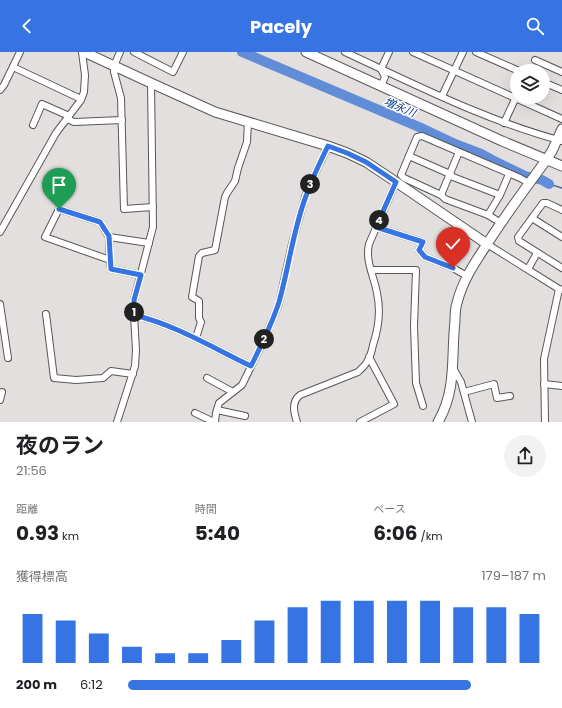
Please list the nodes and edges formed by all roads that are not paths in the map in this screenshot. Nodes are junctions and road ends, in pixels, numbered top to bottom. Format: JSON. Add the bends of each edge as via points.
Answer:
{"nodes":[{"id":1,"x":20,"y":52,"type":"edge"},
{"id":2,"x":83,"y":52,"type":"edge"},
{"id":3,"x":120,"y":52,"type":"edge"},
{"id":4,"x":134,"y":52,"type":"edge"},
{"id":5,"x":183,"y":52,"type":"edge"},
{"id":6,"x":306,"y":52,"type":"edge"},
{"id":7,"x":345,"y":52,"type":"edge"},
{"id":8,"x":389,"y":52,"type":"edge"},
{"id":9,"x":413,"y":52,"type":"edge"},
{"id":10,"x":463,"y":52,"type":"edge"},
{"id":11,"x":476,"y":52,"type":"edge"},
{"id":12,"x":535,"y":60,"type":"dead end"},
{"id":13,"x":114,"y":66,"type":"junction"},
{"id":14,"x":13,"y":67,"type":"junction"},
{"id":15,"x":510,"y":67,"type":"edge"},
{"id":16,"x":381,"y":68,"type":"junction"},
{"id":17,"x":454,"y":70,"type":"junction"},
{"id":18,"x":562,"y":72,"type":"edge"},
{"id":19,"x":151,"y":83,"type":"junction"},
{"id":20,"x":550,"y":85,"type":"edge"},
{"id":21,"x":381,"y":86,"type":"junction"},
{"id":22,"x":0,"y":90,"type":"edge"},
{"id":23,"x":562,"y":90,"type":"edge"},
{"id":24,"x":510,"y":94,"type":"edge"},
{"id":25,"x":442,"y":96,"type":"junction"},
{"id":26,"x":81,"y":99,"type":"junction"},
{"id":27,"x":513,"y":104,"type":"edge"},
{"id":28,"x":530,"y":104,"type":"edge"},
{"id":29,"x":68,"y":118,"type":"junction"},
{"id":30,"x":122,"y":120,"type":"junction"},
{"id":31,"x":562,"y":120,"type":"edge"},
{"id":32,"x":248,"y":122,"type":"junction"},
{"id":33,"x":504,"y":123,"type":"junction"},
{"id":34,"x":33,"y":124,"type":"dead end"},
{"id":35,"x":562,"y":129,"type":"edge"},
{"id":36,"x":559,"y":141,"type":"edge"},
{"id":37,"x":328,"y":146,"type":"junction"},
{"id":38,"x":459,"y":152,"type":"junction"},
{"id":39,"x":409,"y":156,"type":"junction"},
{"id":40,"x":547,"y":159,"type":"junction"},
{"id":41,"x":562,"y":166,"type":"edge"},
{"id":42,"x":450,"y":174,"type":"junction"},
{"id":43,"x":509,"y":174,"type":"junction"},
{"id":44,"x":396,"y":182,"type":"junction"},
{"id":45,"x":529,"y":183,"type":"junction"},
{"id":46,"x":441,"y":195,"type":"junction"},
{"id":47,"x":500,"y":195,"type":"junction"},
{"id":48,"x":153,"y":207,"type":"junction"},
{"id":49,"x":562,"y":210,"type":"edge"},
{"id":50,"x":488,"y":215,"type":"junction"},
{"id":51,"x":532,"y":218,"type":"junction"},
{"id":52,"x":501,"y":223,"type":"junction"},
{"id":53,"x":376,"y":227,"type":"junction"},
{"id":54,"x":0,"y":232,"type":"edge"},
{"id":55,"x":109,"y":236,"type":"junction"},
{"id":56,"x":562,"y":237,"type":"edge"},
{"id":57,"x":149,"y":243,"type":"junction"},
{"id":58,"x":487,"y":244,"type":"junction"},
{"id":59,"x":537,"y":253,"type":"junction"},
{"id":60,"x":110,"y":260,"type":"junction"},
{"id":61,"x":562,"y":268,"type":"edge"},
{"id":62,"x":528,"y":269,"type":"junction"},
{"id":63,"x":371,"y":270,"type":"junction"},
{"id":64,"x":141,"y":275,"type":"junction"},
{"id":65,"x":467,"y":276,"type":"junction"},
{"id":66,"x":561,"y":290,"type":"edge"},
{"id":67,"x":0,"y":304,"type":"edge"},
{"id":68,"x":46,"y":314,"type":"dead end"},
{"id":69,"x":134,"y":315,"type":"junction"},
{"id":70,"x":196,"y":338,"type":"junction"},
{"id":71,"x":370,"y":357,"type":"junction"},
{"id":72,"x":8,"y":358,"type":"dead end"},
{"id":73,"x":251,"y":366,"type":"junction"},
{"id":74,"x":453,"y":368,"type":"junction"},
{"id":75,"x":133,"y":374,"type":"junction"},
{"id":76,"x":207,"y":378,"type":"dead end"},
{"id":77,"x":544,"y":384,"type":"junction"},
{"id":78,"x":562,"y":386,"type":"edge"},
{"id":79,"x":2,"y":392,"type":"dead end"},
{"id":80,"x":233,"y":392,"type":"junction"},
{"id":81,"x":464,"y":392,"type":"junction"},
{"id":82,"x":510,"y":396,"type":"dead end"},
{"id":83,"x":0,"y":400,"type":"edge"},
{"id":84,"x":423,"y":406,"type":"dead end"},
{"id":85,"x":217,"y":410,"type":"junction"},
{"id":86,"x":195,"y":413,"type":"dead end"},
{"id":87,"x":245,"y":416,"type":"dead end"},
{"id":88,"x":117,"y":422,"type":"edge"},
{"id":89,"x":215,"y":422,"type":"edge"},
{"id":90,"x":297,"y":422,"type":"edge"},
{"id":91,"x":360,"y":422,"type":"edge"},
{"id":92,"x":438,"y":422,"type":"edge"},
{"id":93,"x":472,"y":422,"type":"edge"},
{"id":94,"x":545,"y":422,"type":"edge"}],
"edges":[{"from":1,"to":14,"type":"street"},
{"from":2,"to":13,"type":"street"},
{"from":2,"to":26,"type":"street","via":[[85,75]]},
{"from":3,"to":13,"type":"street"},
{"from":4,"to":5,"type":"street","via":[[173,72]]},
{"from":6,"to":21,"type":"street"},
{"from":7,"to":16,"type":"street"},
{"from":8,"to":16,"type":"street"},
{"from":9,"to":17,"type":"street"},
{"from":10,"to":17,"type":"street"},
{"from":11,"to":15,"type":"street"},
{"from":12,"to":18,"type":"street"},
{"from":13,"to":19,"type":"street"},
{"from":13,"to":30,"type":"street","via":[[121,98]]},
{"from":14,"to":22,"type":"street"},
{"from":14,"to":26,"type":"street"},
{"from":16,"to":21,"type":"street","via":[[385,77]]},
{"from":16,"to":25,"type":"street"},
{"from":17,"to":24,"type":"street"},
{"from":17,"to":25,"type":"street"},
{"from":19,"to":32,"type":"street","via":[[215,112]]},
{"from":19,"to":48,"type":"street"},
{"from":20,"to":23,"type":"street"},
{"from":21,"to":40,"type":"street"},
{"from":25,"to":33,"type":"street"},
{"from":26,"to":29,"type":"street"},
{"from":27,"to":33,"type":"street"},
{"from":28,"to":31,"type":"street"},
{"from":29,"to":30,"type":"street","via":[[74,122]]},
{"from":29,"to":34,"type":"street","via":[[42,104]]},
{"from":29,"to":54,"type":"street","via":[[56,133]]},
{"from":30,"to":48,"type":"street","via":[[124,209]]},
{"from":32,"to":37,"type":"street"},
{"from":32,"to":70,"type":"street","via":[[247,142],[235,181],[225,197],[215,250],[199,256],[192,297],[199,301],[201,322]]},
{"from":33,"to":36,"type":"street"},
{"from":35,"to":36,"type":"street"},
{"from":36,"to":40,"type":"street"},
{"from":37,"to":44,"type":"street","via":[[366,162]]},
{"from":37,"to":73,"type":"street","via":[[305,197],[279,303]]},
{"from":38,"to":39,"type":"street","via":[[422,136],[417,137]]},
{"from":38,"to":42,"type":"street"},
{"from":38,"to":43,"type":"street"},
{"from":39,"to":42,"type":"street"},
{"from":39,"to":46,"type":"street","via":[[402,175],[404,178]]},
{"from":40,"to":41,"type":"street"},
{"from":40,"to":45,"type":"street"},
{"from":42,"to":46,"type":"street"},
{"from":42,"to":47,"type":"street"},
{"from":43,"to":45,"type":"street"},
{"from":43,"to":47,"type":"street"},
{"from":44,"to":53,"type":"street"},
{"from":44,"to":58,"type":"street"},
{"from":45,"to":52,"type":"street"},
{"from":46,"to":50,"type":"street","via":[[445,199]]},
{"from":47,"to":50,"type":"street"},
{"from":48,"to":57,"type":"street"},
{"from":49,"to":51,"type":"street","via":[[543,203]]},
{"from":50,"to":52,"type":"street"},
{"from":51,"to":56,"type":"street"},
{"from":51,"to":59,"type":"street","via":[[518,238]]},
{"from":52,"to":58,"type":"street"},
{"from":53,"to":63,"type":"street","via":[[367,250]]},
{"from":53,"to":65,"type":"street","via":[[423,242],[419,250],[425,257]]},
{"from":55,"to":57,"type":"street"},
{"from":55,"to":60,"type":"street"},
{"from":55,"to":60,"type":"street","via":[[100,222],[59,209],[45,237]]},
{"from":57,"to":64,"type":"street"},
{"from":58,"to":62,"type":"street"},
{"from":58,"to":65,"type":"street"},
{"from":59,"to":61,"type":"street"},
{"from":59,"to":62,"type":"street"},
{"from":60,"to":64,"type":"street","via":[[111,269]]},
{"from":62,"to":66,"type":"street"},
{"from":63,"to":71,"type":"street","via":[[380,317]]},
{"from":63,"to":84,"type":"street","via":[[416,270],[416,383]]},
{"from":64,"to":69,"type":"street","via":[[134,300]]},
{"from":65,"to":74,"type":"street","via":[[456,305]]},
{"from":66,"to":77,"type":"street","via":[[544,359]]},
{"from":67,"to":72,"type":"street"},
{"from":68,"to":75,"type":"street","via":[[54,378],[103,378],[111,371]]},
{"from":69,"to":70,"type":"street"},
{"from":69,"to":75,"type":"street","via":[[136,350]]},
{"from":70,"to":73,"type":"street"},
{"from":71,"to":90,"type":"street","via":[[358,372],[296,398],[294,403]]},
{"from":71,"to":91,"type":"street","via":[[394,404]]},
{"from":73,"to":80,"type":"street","via":[[242,385]]},
{"from":74,"to":81,"type":"street"},
{"from":74,"to":92,"type":"street","via":[[451,388]]},
{"from":75,"to":88,"type":"street"},
{"from":76,"to":80,"type":"street"},
{"from":77,"to":78,"type":"street"},
{"from":77,"to":94,"type":"street"},
{"from":79,"to":83,"type":"street"},
{"from":80,"to":85,"type":"street","via":[[219,403]]},
{"from":81,"to":82,"type":"street","via":[[494,384],[497,398]]},
{"from":81,"to":93,"type":"street"},
{"from":85,"to":87,"type":"street"},
{"from":85,"to":89,"type":"street"},
{"from":86,"to":89,"type":"street"}]}
